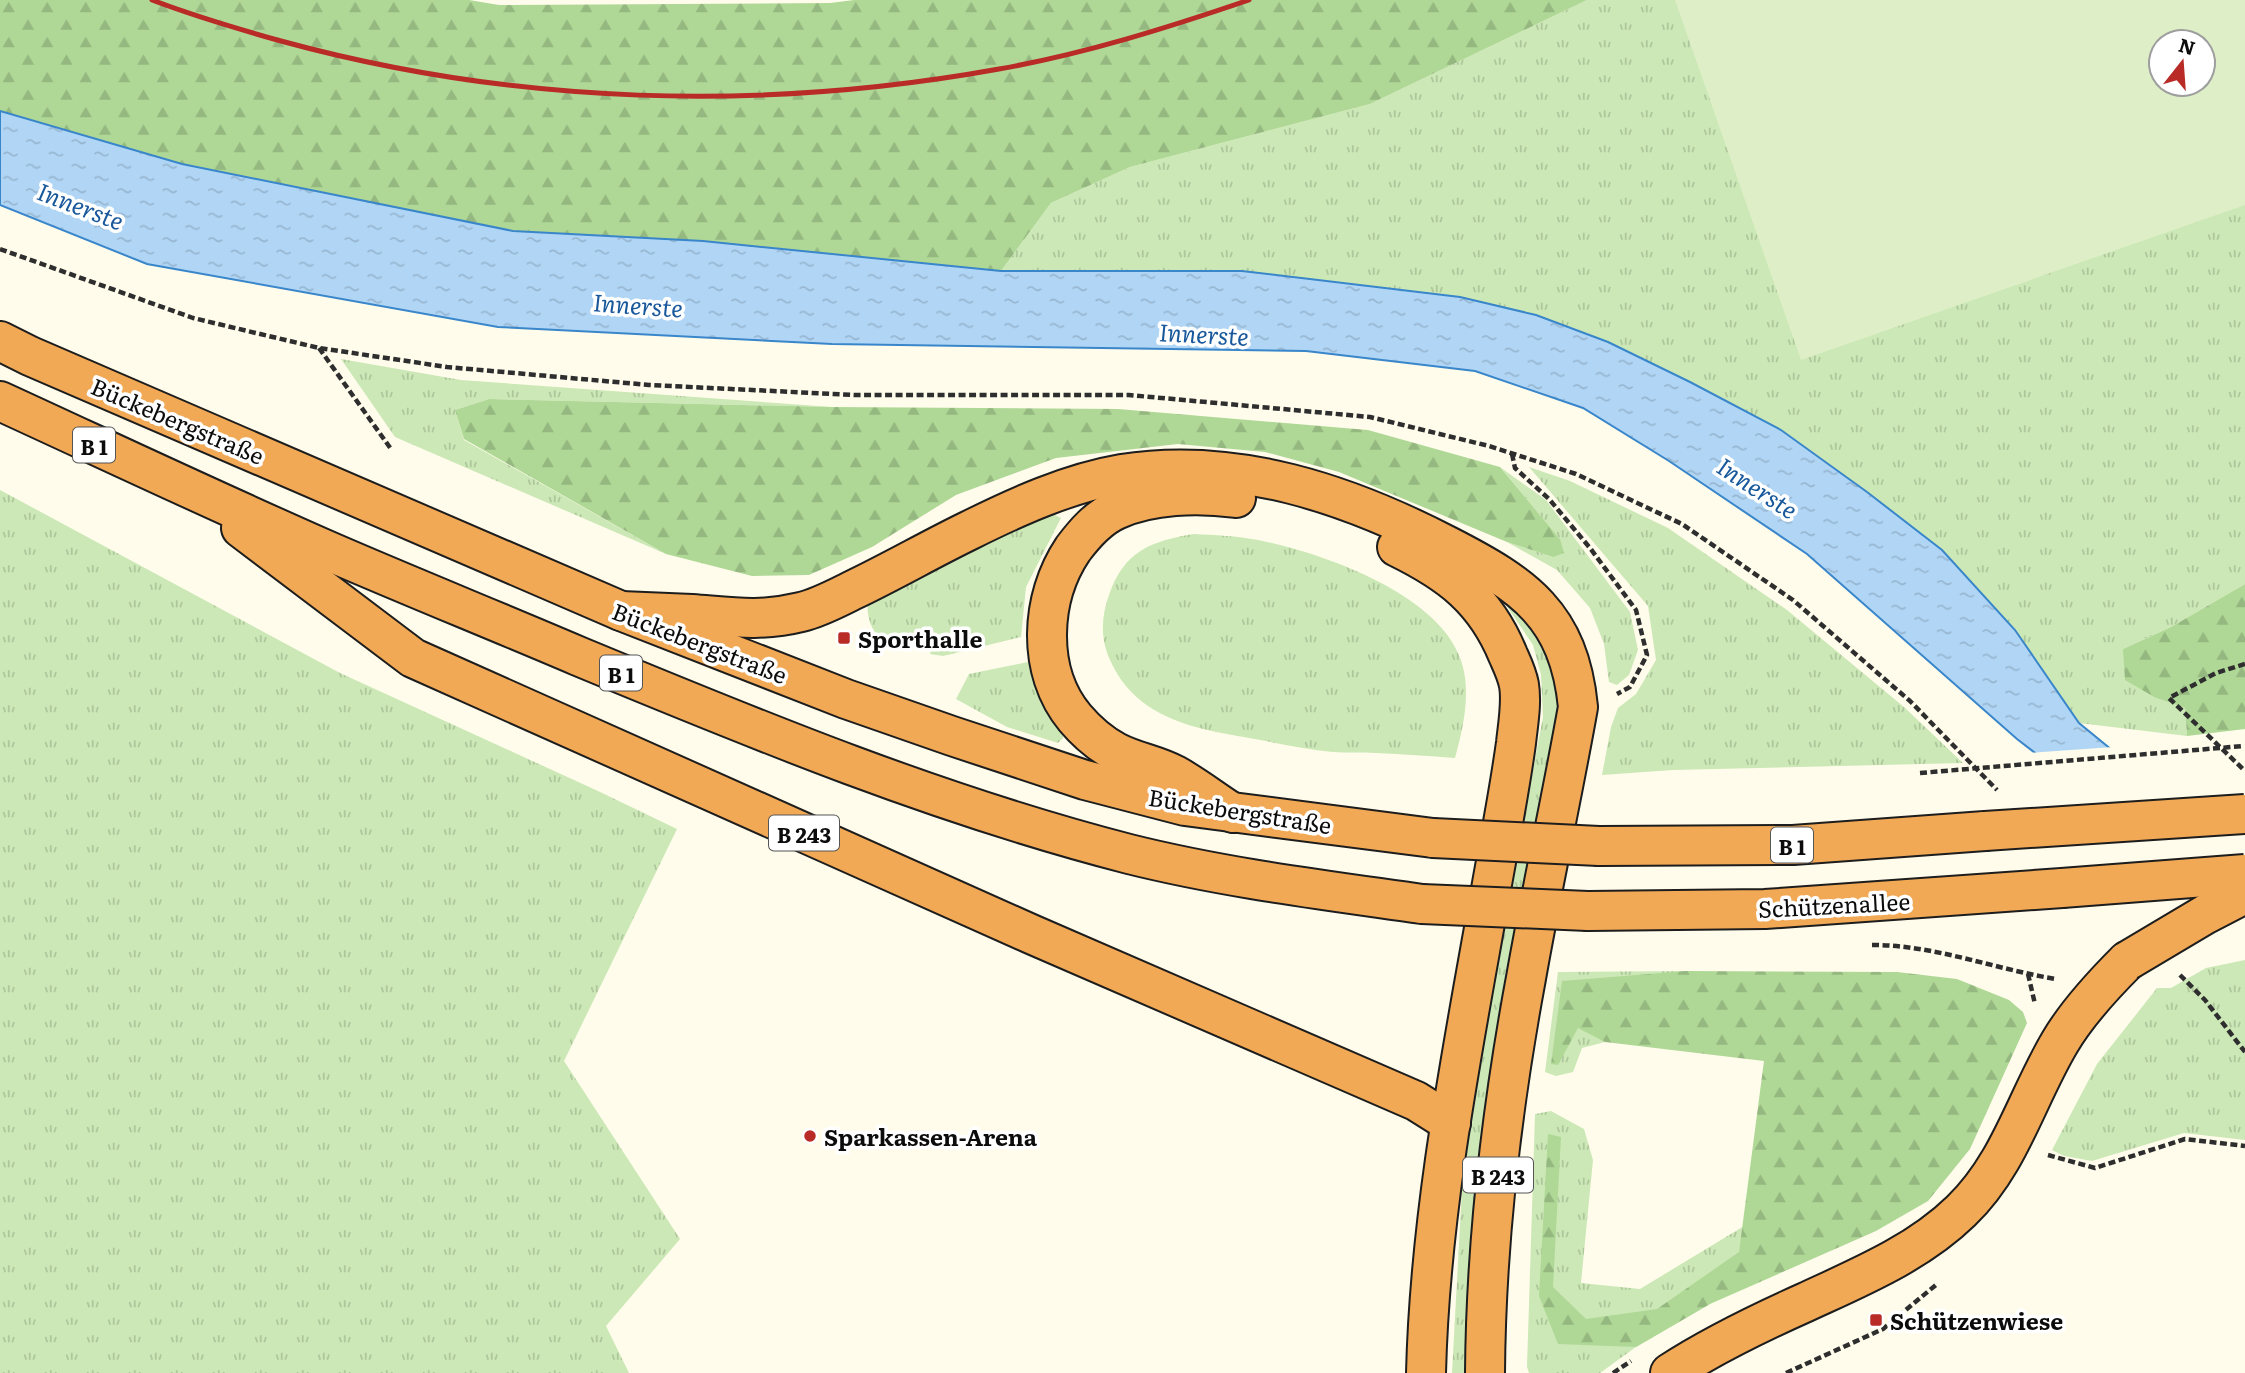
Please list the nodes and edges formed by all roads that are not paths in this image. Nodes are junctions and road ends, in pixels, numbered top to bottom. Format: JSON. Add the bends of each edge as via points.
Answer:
{"nodes":[{"id":1,"x":0,"y":341,"type":"edge"},
{"id":2,"x":0,"y":401,"type":"edge"},
{"id":3,"x":188,"y":488,"type":"junction"},
{"id":4,"x":621,"y":611,"type":"junction"},
{"id":5,"x":1233,"y":813,"type":"junction"},
{"id":6,"x":2245,"y":814,"type":"edge"},
{"id":7,"x":2245,"y":874,"type":"edge"},
{"id":8,"x":2245,"y":894,"type":"edge"},
{"id":9,"x":1451,"y":1123,"type":"junction"},
{"id":10,"x":1655,"y":1364,"type":"edge"},
{"id":11,"x":1426,"y":1373,"type":"edge"},
{"id":12,"x":1485,"y":1373,"type":"edge"}],
"edges":[{"from":1,"to":4,"type":"highway","name":"Bückebergstraße","number":"B 1"},
{"from":2,"to":3,"type":"highway","number":"B 1"},
{"from":3,"to":7,"type":"highway","name":"Schützenallee","number":"B 1","bridge":true,"via":[[814,753],[979,810],[1132,854],[1230,874],[1422,904],[1588,911],[1765,909]]},
{"from":3,"to":9,"type":"highway","number":"B 243","via":[[413,658],[1416,1101]]},
{"from":4,"to":5,"type":"highway","name":"Bückebergstraße","number":"B 1","via":[[846,699],[1073,776],[1185,806]]},
{"from":4,"to":12,"type":"highway","number":"B 243","via":[[758,620],[805,611],[1008,511],[1082,485],[1162,469],[1255,477],[1338,498],[1402,523],[1482,564],[1532,599],[1565,649],[1578,707],[1510,1084],[1491,1239]]},
{"from":5,"to":6,"type":"highway","name":"Bückebergstraße","number":"B 1","bridge":true,"via":[[1433,838],[1599,845],[1793,845]]},
{"from":5,"to":9,"type":"highway","via":[[1174,774],[1116,752],[1098,740],[1075,718],[1055,681],[1048,647],[1053,587],[1087,532],[1116,510],[1163,498],[1209,496],[1279,506],[1335,522],[1430,565],[1467,592],[1496,629],[1519,685],[1518,721]]},
{"from":8,"to":10,"type":"highway","bridge":true,"via":[[2127,961],[2102,987],[2060,1041],[2010,1145],[1960,1212],[1922,1242],[1847,1283],[1739,1333]]},
{"from":9,"to":11,"type":"highway","number":"B 243","via":[[1427,1323]]}]}
